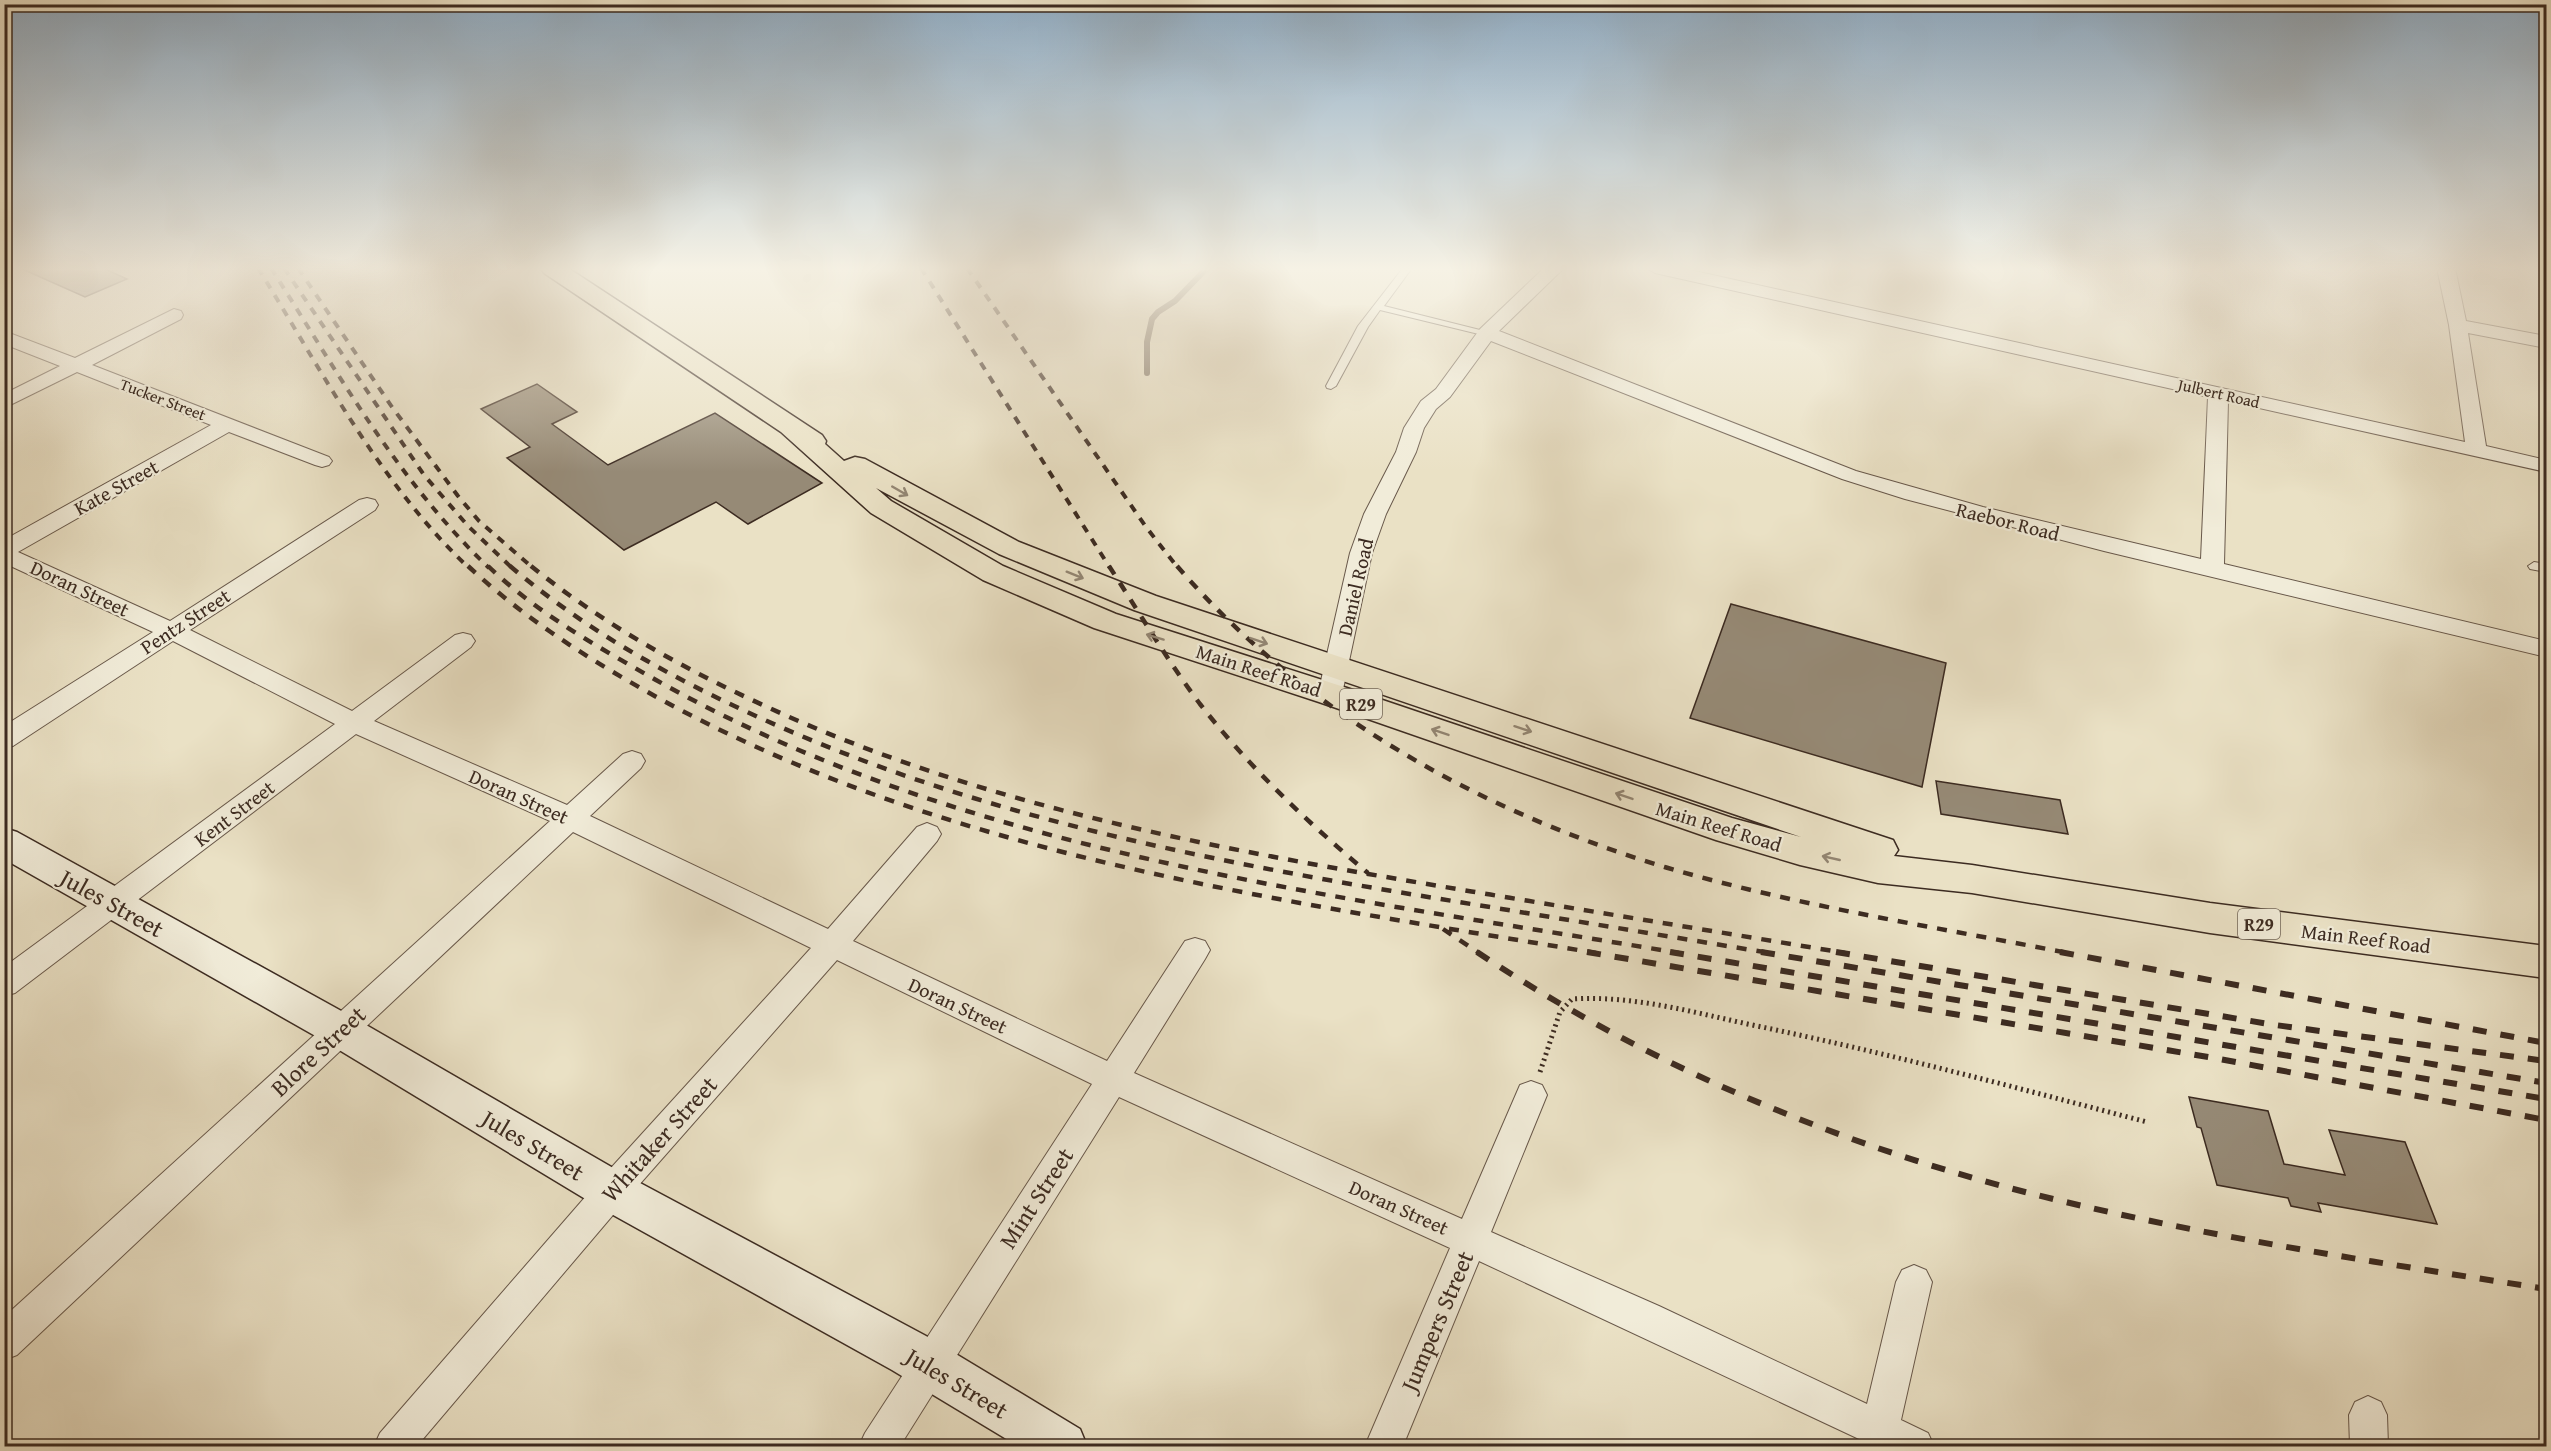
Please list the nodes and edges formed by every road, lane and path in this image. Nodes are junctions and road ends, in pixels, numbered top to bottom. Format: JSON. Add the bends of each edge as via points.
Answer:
{"nodes":[{"id":1,"x":133,"y":336,"type":"edge"},
{"id":2,"x":653,"y":336,"type":"edge"},
{"id":3,"x":1358,"y":336,"type":"edge"},
{"id":4,"x":1485,"y":336,"type":"edge"},
{"id":5,"x":1494,"y":336,"type":"edge"},
{"id":6,"x":1959,"y":336,"type":"edge"},
{"id":7,"x":2460,"y":336,"type":"edge"},
{"id":8,"x":2514,"y":336,"type":"edge"},
{"id":9,"x":4,"y":337,"type":"edge"},
{"id":10,"x":2547,"y":342,"type":"edge"},
{"id":11,"x":76,"y":365,"type":"junction"},
{"id":12,"x":1331,"y":386,"type":"dead end"},
{"id":13,"x":2218,"y":393,"type":"junction"},
{"id":14,"x":4,"y":402,"type":"edge"},
{"id":15,"x":228,"y":424,"type":"junction"},
{"id":16,"x":2476,"y":450,"type":"junction"},
{"id":17,"x":322,"y":461,"type":"dead end"},
{"id":18,"x":2547,"y":466,"type":"edge"},
{"id":19,"x":367,"y":505,"type":"dead end"},
{"id":20,"x":4,"y":552,"type":"edge"},
{"id":21,"x":2212,"y":570,"type":"junction"},
{"id":22,"x":170,"y":630,"type":"junction"},
{"id":23,"x":463,"y":641,"type":"dead end"},
{"id":24,"x":2547,"y":649,"type":"edge"},
{"id":25,"x":1333,"y":680,"type":"junction"},
{"id":26,"x":356,"y":723,"type":"junction"},
{"id":27,"x":4,"y":739,"type":"edge"},
{"id":28,"x":632,"y":761,"type":"dead end"},
{"id":29,"x":568,"y":818,"type":"junction"},
{"id":30,"x":927,"y":834,"type":"dead end"},
{"id":31,"x":4,"y":842,"type":"edge"},
{"id":32,"x":114,"y":904,"type":"junction"},
{"id":33,"x":832,"y":945,"type":"junction"},
{"id":34,"x":1194,"y":950,"type":"dead end"},
{"id":35,"x":2547,"y":962,"type":"edge"},
{"id":36,"x":4,"y":984,"type":"edge"},
{"id":37,"x":340,"y":1030,"type":"junction"},
{"id":38,"x":1113,"y":1079,"type":"junction"},
{"id":39,"x":1531,"y":1095,"type":"joint"},
{"id":40,"x":2147,"y":1122,"type":"dead end"},
{"id":41,"x":612,"y":1191,"type":"junction"},
{"id":42,"x":1471,"y":1239,"type":"junction"},
{"id":43,"x":1914,"y":1282,"type":"dead end"},
{"id":44,"x":4,"y":1342,"type":"edge"},
{"id":45,"x":928,"y":1366,"type":"junction"},
{"id":46,"x":1878,"y":1438,"type":"edge"},
{"id":47,"x":393,"y":1446,"type":"edge"},
{"id":48,"x":878,"y":1446,"type":"edge"},
{"id":49,"x":1063,"y":1446,"type":"edge"},
{"id":50,"x":1384,"y":1446,"type":"edge"},
{"id":51,"x":1915,"y":1446,"type":"edge"}],
"edges":[{"from":1,"to":11,"type":"street"},
{"from":2,"to":25,"type":"main road","name":"Main Reef Road","number":"R29","via":[[794,431],[881,507],[993,573],[1105,621],[1203,637]]},
{"from":3,"to":12,"type":"lane"},
{"from":4,"to":25,"type":"street","name":"Daniel Road","via":[[1443,393],[1440,410],[1427,434],[1406,452],[1368,530]]},
{"from":5,"to":21,"type":"street","name":"Raebor Road","via":[[1879,485],[1946,506]]},
{"from":6,"to":13,"type":"street","name":"Julbert Road"},
{"from":7,"to":16,"type":"street"},
{"from":8,"to":10,"type":"street"},
{"from":9,"to":11,"type":"street","name":"Tucker Street"},
{"from":11,"to":14,"type":"street"},
{"from":11,"to":15,"type":"street","name":"Tucker Street"},
{"from":13,"to":16,"type":"street","name":"Julbert Road"},
{"from":13,"to":21,"type":"street"},
{"from":15,"to":17,"type":"street","name":"Tucker Street"},
{"from":15,"to":20,"type":"street","name":"Kate Street"},
{"from":16,"to":18,"type":"street","name":"Julbert Road"},
{"from":19,"to":22,"type":"street","name":"Pentz Street"},
{"from":20,"to":22,"type":"street","name":"Doran Street"},
{"from":21,"to":24,"type":"street","name":"Raebor Road"},
{"from":22,"to":26,"type":"street","name":"Doran Street"},
{"from":22,"to":27,"type":"street","name":"Pentz Street"},
{"from":23,"to":26,"type":"street","name":"Kent Street"},
{"from":25,"to":35,"type":"main road","name":"Main Reef Road","number":"R29","via":[[1728,830],[1800,851],[1878,868],[1972,879],[2210,918]]},
{"from":26,"to":29,"type":"street","name":"Doran Street"},
{"from":26,"to":32,"type":"street","name":"Kent Street"},
{"from":28,"to":29,"type":"street","name":"Blore Street"},
{"from":29,"to":33,"type":"street","name":"Doran Street"},
{"from":29,"to":37,"type":"street","name":"Blore Street"},
{"from":30,"to":33,"type":"street","name":"Whitaker Street"},
{"from":31,"to":32,"type":"main road","name":"Jules Street"},
{"from":32,"to":36,"type":"street","name":"Kent Street"},
{"from":32,"to":37,"type":"main road","name":"Jules Street"},
{"from":33,"to":38,"type":"street","name":"Doran Street"},
{"from":33,"to":41,"type":"street","name":"Whitaker Street"},
{"from":34,"to":38,"type":"street","name":"Mint Street"},
{"from":37,"to":41,"type":"main road","name":"Jules Street"},
{"from":37,"to":44,"type":"street","name":"Blore Street"},
{"from":38,"to":42,"type":"street","name":"Doran Street"},
{"from":38,"to":45,"type":"street","name":"Mint Street"},
{"from":39,"to":40,"type":"path","via":[[1560,1012],[1572,999],[1596,996],[1764,1027]]},
{"from":39,"to":42,"type":"street","name":"Jumpers Street"},
{"from":41,"to":45,"type":"main road","name":"Jules Street"},
{"from":41,"to":47,"type":"street","name":"Whitaker Street"},
{"from":42,"to":46,"type":"street","name":"Doran Street"},
{"from":42,"to":50,"type":"street","name":"Jumpers Street"},
{"from":43,"to":46,"type":"street"},
{"from":45,"to":48,"type":"street","name":"Mint Street"},
{"from":45,"to":49,"type":"main road","name":"Jules Street"},
{"from":46,"to":51,"type":"street","name":"Doran Street"}]}
